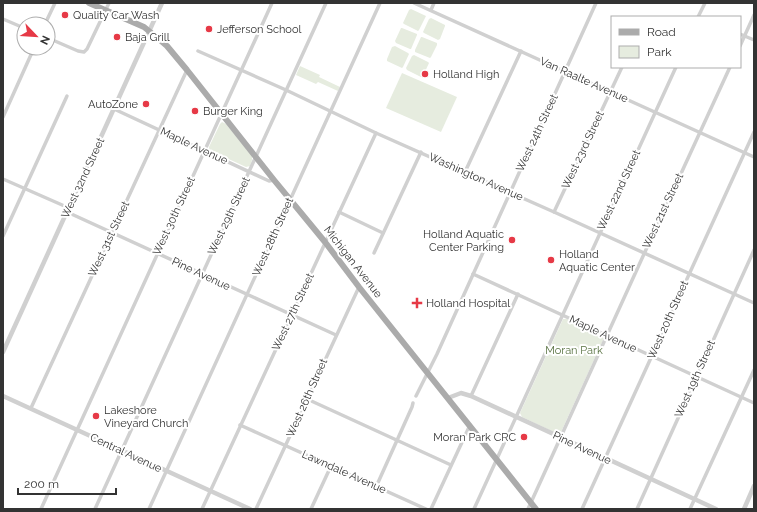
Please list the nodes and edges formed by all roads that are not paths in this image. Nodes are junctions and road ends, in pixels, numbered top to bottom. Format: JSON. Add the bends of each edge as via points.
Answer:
{"nodes":[{"id":1,"x":55,"y":3,"type":"edge"},
{"id":2,"x":89,"y":3,"type":"edge"},
{"id":3,"x":109,"y":3,"type":"edge"},
{"id":4,"x":162,"y":3,"type":"edge"},
{"id":5,"x":272,"y":3,"type":"edge"},
{"id":6,"x":326,"y":3,"type":"edge"},
{"id":7,"x":380,"y":3,"type":"edge"},
{"id":8,"x":414,"y":3,"type":"edge"},
{"id":9,"x":434,"y":3,"type":"edge"},
{"id":10,"x":596,"y":3,"type":"edge"},
{"id":11,"x":705,"y":3,"type":"edge"},
{"id":12,"x":105,"y":10,"type":"junction"},
{"id":13,"x":430,"y":10,"type":"junction"},
{"id":14,"x":754,"y":15,"type":"edge"},
{"id":15,"x":49,"y":16,"type":"edge"},
{"id":16,"x":700,"y":16,"type":"edge"},
{"id":17,"x":3,"y":19,"type":"edge"},
{"id":18,"x":16,"y":25,"type":"edge"},
{"id":19,"x":149,"y":31,"type":"junction"},
{"id":20,"x":741,"y":34,"type":"edge"},
{"id":21,"x":744,"y":36,"type":"junction"},
{"id":22,"x":754,"y":40,"type":"edge"},
{"id":23,"x":56,"y":42,"type":"edge"},
{"id":24,"x":741,"y":44,"type":"edge"},
{"id":25,"x":198,"y":51,"type":"dead end"},
{"id":26,"x":521,"y":51,"type":"junction"},
{"id":27,"x":30,"y":56,"type":"edge"},
{"id":28,"x":622,"y":68,"type":"edge"},
{"id":29,"x":676,"y":68,"type":"edge"},
{"id":30,"x":730,"y":68,"type":"edge"},
{"id":31,"x":187,"y":70,"type":"junction"},
{"id":32,"x":241,"y":70,"type":"junction"},
{"id":33,"x":565,"y":72,"type":"junction"},
{"id":34,"x":286,"y":90,"type":"junction"},
{"id":35,"x":610,"y":92,"type":"junction"},
{"id":36,"x":67,"y":96,"type":"dead end"},
{"id":37,"x":114,"y":109,"type":"junction"},
{"id":38,"x":330,"y":111,"type":"junction"},
{"id":39,"x":655,"y":112,"type":"junction"},
{"id":40,"x":222,"y":114,"type":"junction"},
{"id":41,"x":3,"y":118,"type":"edge"},
{"id":42,"x":159,"y":130,"type":"junction"},
{"id":43,"x":754,"y":132,"type":"edge"},
{"id":44,"x":376,"y":133,"type":"junction"},
{"id":45,"x":700,"y":133,"type":"junction"},
{"id":46,"x":204,"y":151,"type":"junction"},
{"id":47,"x":420,"y":152,"type":"junction"},
{"id":48,"x":744,"y":152,"type":"junction"},
{"id":49,"x":256,"y":156,"type":"junction"},
{"id":50,"x":754,"y":157,"type":"edge"},
{"id":51,"x":249,"y":172,"type":"junction"},
{"id":52,"x":465,"y":172,"type":"junction"},
{"id":53,"x":3,"y":179,"type":"edge"},
{"id":54,"x":274,"y":180,"type":"junction"},
{"id":55,"x":24,"y":188,"type":"junction"},
{"id":56,"x":510,"y":192,"type":"junction"},
{"id":57,"x":290,"y":200,"type":"junction"},
{"id":58,"x":68,"y":210,"type":"junction"},
{"id":59,"x":339,"y":212,"type":"junction"},
{"id":60,"x":554,"y":212,"type":"junction"},
{"id":61,"x":383,"y":232,"type":"junction"},
{"id":62,"x":112,"y":233,"type":"junction"},
{"id":63,"x":599,"y":233,"type":"junction"},
{"id":64,"x":3,"y":236,"type":"edge"},
{"id":65,"x":325,"y":242,"type":"junction"},
{"id":66,"x":754,"y":250,"type":"edge"},
{"id":67,"x":158,"y":253,"type":"junction"},
{"id":68,"x":374,"y":253,"type":"dead end"},
{"id":69,"x":644,"y":254,"type":"junction"},
{"id":70,"x":202,"y":274,"type":"junction"},
{"id":71,"x":473,"y":274,"type":"junction"},
{"id":72,"x":688,"y":274,"type":"junction"},
{"id":73,"x":359,"y":287,"type":"junction"},
{"id":74,"x":518,"y":294,"type":"junction"},
{"id":75,"x":734,"y":294,"type":"junction"},
{"id":76,"x":247,"y":295,"type":"junction"},
{"id":77,"x":754,"y":303,"type":"edge"},
{"id":78,"x":292,"y":315,"type":"junction"},
{"id":79,"x":563,"y":315,"type":"junction"},
{"id":80,"x":607,"y":335,"type":"junction"},
{"id":81,"x":336,"y":336,"type":"junction"},
{"id":82,"x":3,"y":352,"type":"edge"},
{"id":83,"x":652,"y":356,"type":"junction"},
{"id":84,"x":754,"y":370,"type":"edge"},
{"id":85,"x":428,"y":372,"type":"junction"},
{"id":86,"x":696,"y":377,"type":"junction"},
{"id":87,"x":3,"y":396,"type":"edge"},
{"id":88,"x":416,"y":396,"type":"dead end"},
{"id":89,"x":471,"y":396,"type":"junction"},
{"id":90,"x":742,"y":397,"type":"junction"},
{"id":91,"x":448,"y":398,"type":"junction"},
{"id":92,"x":307,"y":399,"type":"junction"},
{"id":93,"x":413,"y":403,"type":"dead end"},
{"id":94,"x":754,"y":403,"type":"edge"},
{"id":95,"x":31,"y":408,"type":"junction"},
{"id":96,"x":516,"y":417,"type":"junction"},
{"id":97,"x":240,"y":425,"type":"junction"},
{"id":98,"x":470,"y":426,"type":"junction"},
{"id":99,"x":76,"y":430,"type":"junction"},
{"id":100,"x":560,"y":438,"type":"junction"},
{"id":101,"x":397,"y":440,"type":"junction"},
{"id":102,"x":286,"y":446,"type":"junction"},
{"id":103,"x":122,"y":450,"type":"junction"},
{"id":104,"x":605,"y":458,"type":"junction"},
{"id":105,"x":496,"y":459,"type":"junction"},
{"id":106,"x":451,"y":465,"type":"junction"},
{"id":107,"x":331,"y":466,"type":"junction"},
{"id":108,"x":166,"y":470,"type":"junction"},
{"id":109,"x":650,"y":479,"type":"junction"},
{"id":110,"x":754,"y":486,"type":"edge"},
{"id":111,"x":376,"y":487,"type":"junction"},
{"id":112,"x":210,"y":491,"type":"junction"},
{"id":113,"x":694,"y":499,"type":"junction"},
{"id":114,"x":531,"y":503,"type":"junction"},
{"id":115,"x":41,"y":509,"type":"edge"},
{"id":116,"x":94,"y":509,"type":"edge"},
{"id":117,"x":149,"y":509,"type":"edge"},
{"id":118,"x":202,"y":509,"type":"edge"},
{"id":119,"x":250,"y":509,"type":"edge"},
{"id":120,"x":256,"y":509,"type":"edge"},
{"id":121,"x":311,"y":509,"type":"edge"},
{"id":122,"x":426,"y":509,"type":"edge"},
{"id":123,"x":431,"y":509,"type":"edge"},
{"id":124,"x":474,"y":509,"type":"edge"},
{"id":125,"x":528,"y":509,"type":"edge"},
{"id":126,"x":536,"y":509,"type":"edge"},
{"id":127,"x":582,"y":509,"type":"edge"},
{"id":128,"x":637,"y":509,"type":"edge"},
{"id":129,"x":690,"y":509,"type":"edge"},
{"id":130,"x":716,"y":509,"type":"edge"},
{"id":131,"x":744,"y":509,"type":"edge"}],
"edges":[{"from":1,"to":15,"type":"street"},
{"from":2,"to":12,"type":"main road","name":"Michigan Avenue"},
{"from":3,"to":12,"type":"street"},
{"from":4,"to":19,"type":"street","name":"West 32nd Street"},
{"from":5,"to":32,"type":"street","name":"West 30th Street"},
{"from":6,"to":34,"type":"street","name":"West 29th Street"},
{"from":7,"to":38,"type":"street","name":"West 28th Street"},
{"from":8,"to":13,"type":"street","name":"Van Raalte Avenue"},
{"from":9,"to":13,"type":"street"},
{"from":10,"to":33,"type":"street","name":"West 24th Street"},
{"from":11,"to":16,"type":"street"},
{"from":12,"to":19,"type":"main road","name":"Michigan Avenue"},
{"from":12,"to":23,"type":"street","via":[[84,52],[78,52]]},
{"from":13,"to":26,"type":"street","name":"Van Raalte Avenue"},
{"from":14,"to":21,"type":"street"},
{"from":17,"to":18,"type":"street"},
{"from":19,"to":31,"type":"main road","name":"Michigan Avenue","via":[[167,46]]},
{"from":19,"to":37,"type":"street","name":"West 32nd Street"},
{"from":20,"to":21,"type":"street"},
{"from":21,"to":22,"type":"street"},
{"from":21,"to":24,"type":"street"},
{"from":25,"to":32,"type":"street","name":"Washington Avenue"},
{"from":26,"to":33,"type":"street","name":"Van Raalte Avenue"},
{"from":26,"to":52,"type":"street"},
{"from":27,"to":41,"type":"street"},
{"from":28,"to":35,"type":"street","name":"West 23rd Street"},
{"from":29,"to":39,"type":"street","name":"West 22nd Street"},
{"from":30,"to":45,"type":"street","name":"West 21st Street"},
{"from":31,"to":40,"type":"main road","name":"Michigan Avenue"},
{"from":31,"to":42,"type":"street","name":"West 31st Street"},
{"from":32,"to":34,"type":"street","name":"Washington Avenue"},
{"from":32,"to":40,"type":"street","name":"West 30th Street"},
{"from":33,"to":35,"type":"street","name":"Van Raalte Avenue"},
{"from":33,"to":56,"type":"street","name":"West 24th Street"},
{"from":34,"to":38,"type":"street","name":"Washington Avenue"},
{"from":34,"to":49,"type":"street","name":"West 29th Street"},
{"from":35,"to":39,"type":"street","name":"Van Raalte Avenue"},
{"from":35,"to":60,"type":"street","name":"West 23rd Street"},
{"from":36,"to":55,"type":"street"},
{"from":37,"to":42,"type":"street","name":"Maple Avenue"},
{"from":37,"to":58,"type":"street","name":"West 32nd Street"},
{"from":38,"to":44,"type":"street","name":"Washington Avenue"},
{"from":38,"to":57,"type":"street","name":"West 28th Street"},
{"from":39,"to":45,"type":"street","name":"Van Raalte Avenue"},
{"from":39,"to":63,"type":"street","name":"West 22nd Street"},
{"from":40,"to":46,"type":"street","name":"West 30th Street"},
{"from":40,"to":49,"type":"main road","name":"Michigan Avenue"},
{"from":42,"to":46,"type":"street","name":"Maple Avenue"},
{"from":42,"to":62,"type":"street","name":"West 31st Street"},
{"from":43,"to":48,"type":"street","name":"West 20th Street"},
{"from":44,"to":47,"type":"street","name":"Washington Avenue"},
{"from":44,"to":59,"type":"street","name":"West 27th Street"},
{"from":45,"to":48,"type":"street","name":"Van Raalte Avenue"},
{"from":45,"to":69,"type":"street","name":"West 21st Street"},
{"from":46,"to":51,"type":"street","name":"Maple Avenue"},
{"from":46,"to":67,"type":"street","name":"West 30th Street"},
{"from":47,"to":52,"type":"street","name":"Washington Avenue"},
{"from":47,"to":61,"type":"street"},
{"from":48,"to":50,"type":"street","name":"Van Raalte Avenue"},
{"from":48,"to":72,"type":"street","name":"West 20th Street"},
{"from":49,"to":51,"type":"street","name":"West 29th Street"},
{"from":49,"to":54,"type":"main road","name":"Michigan Avenue"},
{"from":51,"to":54,"type":"street","name":"Maple Avenue","via":[[269,181]]},
{"from":51,"to":70,"type":"street","name":"West 29th Street"},
{"from":52,"to":56,"type":"street","name":"Washington Avenue"},
{"from":53,"to":55,"type":"street","name":"Pine Avenue"},
{"from":54,"to":57,"type":"main road","name":"Michigan Avenue"},
{"from":55,"to":58,"type":"street","name":"Pine Avenue"},
{"from":55,"to":64,"type":"street"},
{"from":56,"to":60,"type":"street","name":"Washington Avenue"},
{"from":56,"to":71,"type":"street","name":"West 24th Street"},
{"from":57,"to":65,"type":"main road","name":"Michigan Avenue"},
{"from":57,"to":76,"type":"street","name":"West 28th Street"},
{"from":58,"to":62,"type":"street","name":"Pine Avenue"},
{"from":58,"to":82,"type":"street","name":"West 32nd Street"},
{"from":59,"to":61,"type":"street"},
{"from":59,"to":65,"type":"street","name":"West 27th Street"},
{"from":60,"to":63,"type":"street","name":"Washington Avenue"},
{"from":61,"to":68,"type":"street"},
{"from":62,"to":67,"type":"street","name":"Pine Avenue"},
{"from":62,"to":95,"type":"street","name":"West 31st Street"},
{"from":63,"to":69,"type":"street","name":"Washington Avenue"},
{"from":63,"to":79,"type":"street","name":"West 22nd Street"},
{"from":65,"to":73,"type":"main road","name":"Michigan Avenue"},
{"from":65,"to":78,"type":"street","name":"West 27th Street"},
{"from":66,"to":75,"type":"street","name":"West 19th Street"},
{"from":67,"to":70,"type":"street","name":"Pine Avenue"},
{"from":67,"to":99,"type":"street","name":"West 30th Street"},
{"from":69,"to":72,"type":"street","name":"Washington Avenue"},
{"from":69,"to":80,"type":"street","name":"West 21st Street"},
{"from":70,"to":76,"type":"street","name":"Pine Avenue"},
{"from":70,"to":103,"type":"street","name":"West 29th Street"},
{"from":71,"to":74,"type":"street","name":"Maple Avenue"},
{"from":71,"to":85,"type":"street","name":"West 24th Street"},
{"from":72,"to":75,"type":"street","name":"Washington Avenue"},
{"from":72,"to":83,"type":"street","name":"West 20th Street"},
{"from":73,"to":81,"type":"street","name":"West 26th Street"},
{"from":73,"to":85,"type":"main road","name":"Michigan Avenue"},
{"from":74,"to":79,"type":"street","name":"Maple Avenue"},
{"from":74,"to":89,"type":"street"},
{"from":75,"to":77,"type":"street","name":"Washington Avenue"},
{"from":75,"to":86,"type":"street","name":"West 19th Street"},
{"from":76,"to":78,"type":"street","name":"Pine Avenue"},
{"from":76,"to":108,"type":"street","name":"West 28th Street"},
{"from":78,"to":81,"type":"street","name":"Pine Avenue"},
{"from":78,"to":97,"type":"street","name":"West 27th Street"},
{"from":79,"to":80,"type":"street","name":"Maple Avenue"},
{"from":79,"to":96,"type":"street","name":"West 22nd Street"},
{"from":80,"to":83,"type":"street","name":"Maple Avenue"},
{"from":80,"to":100,"type":"street","name":"West 21st Street"},
{"from":81,"to":92,"type":"street","name":"West 26th Street"},
{"from":83,"to":86,"type":"street","name":"Maple Avenue"},
{"from":83,"to":104,"type":"street","name":"West 20th Street"},
{"from":84,"to":90,"type":"street"},
{"from":85,"to":88,"type":"street","name":"West 24th Street"},
{"from":85,"to":91,"type":"main road","name":"Michigan Avenue"},
{"from":86,"to":90,"type":"street","name":"Maple Avenue"},
{"from":86,"to":109,"type":"street","name":"West 19th Street"},
{"from":87,"to":95,"type":"street","name":"Central Avenue"},
{"from":89,"to":91,"type":"street","name":"Pine Avenue","via":[[461,393]]},
{"from":89,"to":96,"type":"street","name":"Pine Avenue"},
{"from":90,"to":94,"type":"street","name":"Maple Avenue"},
{"from":90,"to":113,"type":"street"},
{"from":91,"to":98,"type":"main road","name":"Michigan Avenue"},
{"from":92,"to":101,"type":"street"},
{"from":92,"to":102,"type":"street","name":"West 26th Street"},
{"from":93,"to":101,"type":"street"},
{"from":95,"to":99,"type":"street","name":"Central Avenue"},
{"from":96,"to":100,"type":"street","name":"Pine Avenue"},
{"from":96,"to":105,"type":"street","name":"West 22nd Street"},
{"from":97,"to":102,"type":"street","name":"Lawndale Avenue"},
{"from":97,"to":112,"type":"street","name":"West 27th Street"},
{"from":98,"to":105,"type":"main road","name":"Michigan Avenue"},
{"from":98,"to":106,"type":"street"},
{"from":99,"to":103,"type":"street","name":"Central Avenue"},
{"from":99,"to":115,"type":"street","name":"West 30th Street"},
{"from":100,"to":104,"type":"street","name":"Pine Avenue"},
{"from":100,"to":114,"type":"street","name":"West 21st Street"},
{"from":101,"to":106,"type":"street"},
{"from":101,"to":111,"type":"street"},
{"from":102,"to":107,"type":"street","name":"Lawndale Avenue"},
{"from":102,"to":120,"type":"street","name":"West 26th Street"},
{"from":103,"to":108,"type":"street","name":"Central Avenue"},
{"from":103,"to":116,"type":"street","name":"West 29th Street"},
{"from":104,"to":109,"type":"street","name":"Pine Avenue"},
{"from":104,"to":127,"type":"street","name":"West 20th Street"},
{"from":105,"to":114,"type":"main road","name":"Michigan Avenue"},
{"from":105,"to":124,"type":"street","name":"West 22nd Street"},
{"from":106,"to":123,"type":"street"},
{"from":107,"to":111,"type":"street","name":"Lawndale Avenue"},
{"from":107,"to":121,"type":"street"},
{"from":108,"to":112,"type":"street","name":"Central Avenue"},
{"from":108,"to":117,"type":"street","name":"West 28th Street"},
{"from":109,"to":113,"type":"street","name":"Pine Avenue"},
{"from":109,"to":128,"type":"street","name":"West 19th Street"},
{"from":110,"to":131,"type":"street"},
{"from":111,"to":122,"type":"street","name":"Lawndale Avenue"},
{"from":112,"to":118,"type":"street","name":"West 27th Street"},
{"from":112,"to":119,"type":"street","name":"Central Avenue"},
{"from":113,"to":129,"type":"street"},
{"from":113,"to":130,"type":"street","name":"Pine Avenue"},
{"from":114,"to":125,"type":"street","name":"West 21st Street"},
{"from":114,"to":126,"type":"main road","name":"Michigan Avenue"}]}
